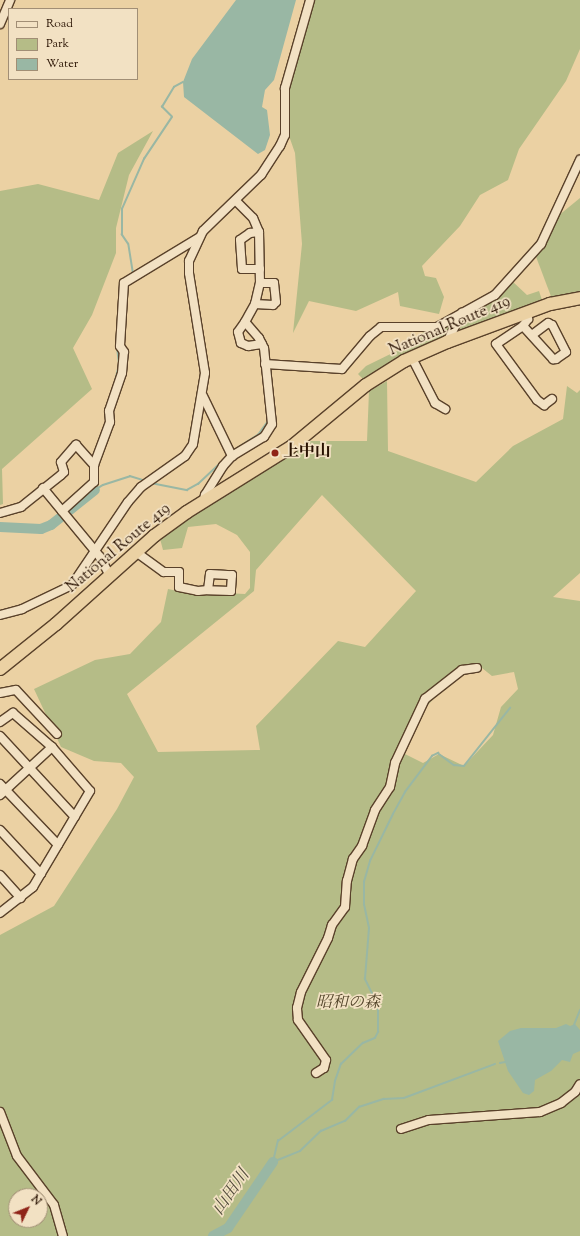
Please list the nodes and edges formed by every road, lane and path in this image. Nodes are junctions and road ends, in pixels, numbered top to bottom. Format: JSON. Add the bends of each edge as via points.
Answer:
{"nodes":[{"id":1,"x":10,"y":0,"type":"edge"},
{"id":2,"x":310,"y":0,"type":"edge"},
{"id":3,"x":0,"y":24,"type":"edge"},
{"id":4,"x":580,"y":160,"type":"edge"},
{"id":5,"x":236,"y":201,"type":"junction"},
{"id":6,"x":259,"y":232,"type":"junction"},
{"id":7,"x":198,"y":238,"type":"junction"},
{"id":8,"x":260,"y":269,"type":"junction"},
{"id":9,"x":260,"y":283,"type":"junction"},
{"id":10,"x":580,"y":298,"type":"edge"},
{"id":11,"x":255,"y":304,"type":"junction"},
{"id":12,"x":463,"y":312,"type":"junction"},
{"id":13,"x":526,"y":312,"type":"junction"},
{"id":14,"x":245,"y":322,"type":"junction"},
{"id":15,"x":523,"y":326,"type":"junction"},
{"id":16,"x":532,"y":335,"type":"junction"},
{"id":17,"x":447,"y":342,"type":"junction"},
{"id":18,"x":262,"y":344,"type":"junction"},
{"id":19,"x":412,"y":358,"type":"junction"},
{"id":20,"x":265,"y":364,"type":"junction"},
{"id":21,"x":202,"y":396,"type":"junction"},
{"id":22,"x":552,"y":399,"type":"dead end"},
{"id":23,"x":445,"y":409,"type":"dead end"},
{"id":24,"x":232,"y":456,"type":"junction"},
{"id":25,"x":94,"y":465,"type":"junction"},
{"id":26,"x":43,"y":488,"type":"junction"},
{"id":27,"x":204,"y":501,"type":"junction"},
{"id":28,"x":0,"y":513,"type":"edge"},
{"id":29,"x":64,"y":514,"type":"junction"},
{"id":30,"x":96,"y":552,"type":"junction"},
{"id":31,"x":136,"y":552,"type":"junction"},
{"id":32,"x":110,"y":576,"type":"junction"},
{"id":33,"x":208,"y":590,"type":"dead end"},
{"id":34,"x":0,"y":615,"type":"edge"},
{"id":35,"x":477,"y":668,"type":"dead end"},
{"id":36,"x":0,"y":669,"type":"edge"},
{"id":37,"x":0,"y":693,"type":"edge"},
{"id":38,"x":0,"y":722,"type":"edge"},
{"id":39,"x":57,"y":734,"type":"dead end"},
{"id":40,"x":0,"y":736,"type":"edge"},
{"id":41,"x":52,"y":747,"type":"junction"},
{"id":42,"x":29,"y":768,"type":"junction"},
{"id":43,"x":2,"y":790,"type":"edge"},
{"id":44,"x":75,"y":817,"type":"junction"},
{"id":45,"x":0,"y":830,"type":"edge"},
{"id":46,"x":58,"y":845,"type":"junction"},
{"id":47,"x":41,"y":874,"type":"junction"},
{"id":48,"x":0,"y":875,"type":"edge"},
{"id":49,"x":21,"y":898,"type":"junction"},
{"id":50,"x":0,"y":913,"type":"edge"},
{"id":51,"x":316,"y":1073,"type":"dead end"},
{"id":52,"x":580,"y":1084,"type":"edge"},
{"id":53,"x":0,"y":1112,"type":"edge"},
{"id":54,"x":401,"y":1129,"type":"dead end"},
{"id":55,"x":64,"y":1236,"type":"edge"}],
"edges":[{"from":1,"to":3,"type":"street"},
{"from":2,"to":5,"type":"street","via":[[285,88],[285,135],[269,165]]},
{"from":4,"to":12,"type":"street","via":[[540,244],[495,295]]},
{"from":5,"to":6,"type":"street","via":[[253,218]]},
{"from":5,"to":7,"type":"street"},
{"from":6,"to":8,"type":"street"},
{"from":6,"to":8,"type":"street","via":[[250,233],[240,240],[242,269]]},
{"from":7,"to":21,"type":"street","via":[[189,261],[189,273],[206,373]]},
{"from":7,"to":25,"type":"street","via":[[124,283],[120,346],[124,352],[122,373],[109,411],[110,422]]},
{"from":8,"to":9,"type":"street"},
{"from":9,"to":11,"type":"street"},
{"from":9,"to":11,"type":"street","via":[[274,283],[276,302],[273,305]]},
{"from":10,"to":13,"type":"highway","name":"National Route 419"},
{"from":11,"to":14,"type":"street"},
{"from":12,"to":17,"type":"street"},
{"from":12,"to":20,"type":"street","via":[[437,327],[381,327],[370,336],[344,368],[338,370]]},
{"from":13,"to":15,"type":"street","via":[[528,319]]},
{"from":13,"to":17,"type":"highway","name":"National Route 419"},
{"from":14,"to":18,"type":"street"},
{"from":14,"to":18,"type":"street","via":[[238,332],[241,343],[248,346]]},
{"from":15,"to":16,"type":"street"},
{"from":15,"to":22,"type":"street","via":[[496,344],[537,400],[544,405]]},
{"from":16,"to":16,"type":"street","via":[[553,359],[566,352],[552,324]]},
{"from":17,"to":19,"type":"highway","name":"National Route 419"},
{"from":18,"to":20,"type":"street"},
{"from":19,"to":23,"type":"street","via":[[435,403]]},
{"from":19,"to":27,"type":"highway","name":"National Route 419","via":[[366,385],[286,451]]},
{"from":20,"to":24,"type":"street","via":[[272,424],[264,437]]},
{"from":21,"to":24,"type":"street"},
{"from":21,"to":30,"type":"street","via":[[196,436],[188,453],[141,487],[111,526]]},
{"from":24,"to":27,"type":"street","via":[[214,478]]},
{"from":25,"to":26,"type":"street","via":[[76,445],[61,462],[64,472]]},
{"from":25,"to":29,"type":"street","via":[[94,482]]},
{"from":26,"to":28,"type":"street","via":[[21,508]]},
{"from":26,"to":29,"type":"street"},
{"from":27,"to":31,"type":"highway","name":"National Route 419"},
{"from":29,"to":30,"type":"street"},
{"from":30,"to":32,"type":"street"},
{"from":30,"to":34,"type":"street","via":[[72,585],[22,609]]},
{"from":31,"to":32,"type":"highway","name":"National Route 419"},
{"from":31,"to":33,"type":"street","via":[[164,572],[179,572],[180,587],[198,591]]},
{"from":32,"to":36,"type":"highway","name":"National Route 419"},
{"from":35,"to":51,"type":"street","via":[[462,670],[425,699],[395,763],[390,787],[375,810],[362,846],[353,859],[347,881],[345,907],[332,924],[296,1008],[298,1020],[326,1060],[324,1068]]},
{"from":37,"to":39,"type":"street","via":[[16,690]]},
{"from":38,"to":41,"type":"street","via":[[13,713]]},
{"from":40,"to":42,"type":"street"},
{"from":41,"to":42,"type":"street"},
{"from":41,"to":44,"type":"street","via":[[90,791]]},
{"from":42,"to":43,"type":"street"},
{"from":42,"to":44,"type":"street"},
{"from":43,"to":46,"type":"street"},
{"from":44,"to":46,"type":"street"},
{"from":45,"to":47,"type":"street"},
{"from":46,"to":47,"type":"street"},
{"from":47,"to":49,"type":"street"},
{"from":48,"to":49,"type":"street"},
{"from":49,"to":50,"type":"street"},
{"from":52,"to":54,"type":"street","via":[[561,1103],[540,1112],[430,1120]]},
{"from":53,"to":55,"type":"street","via":[[17,1156],[54,1205]]}]}
